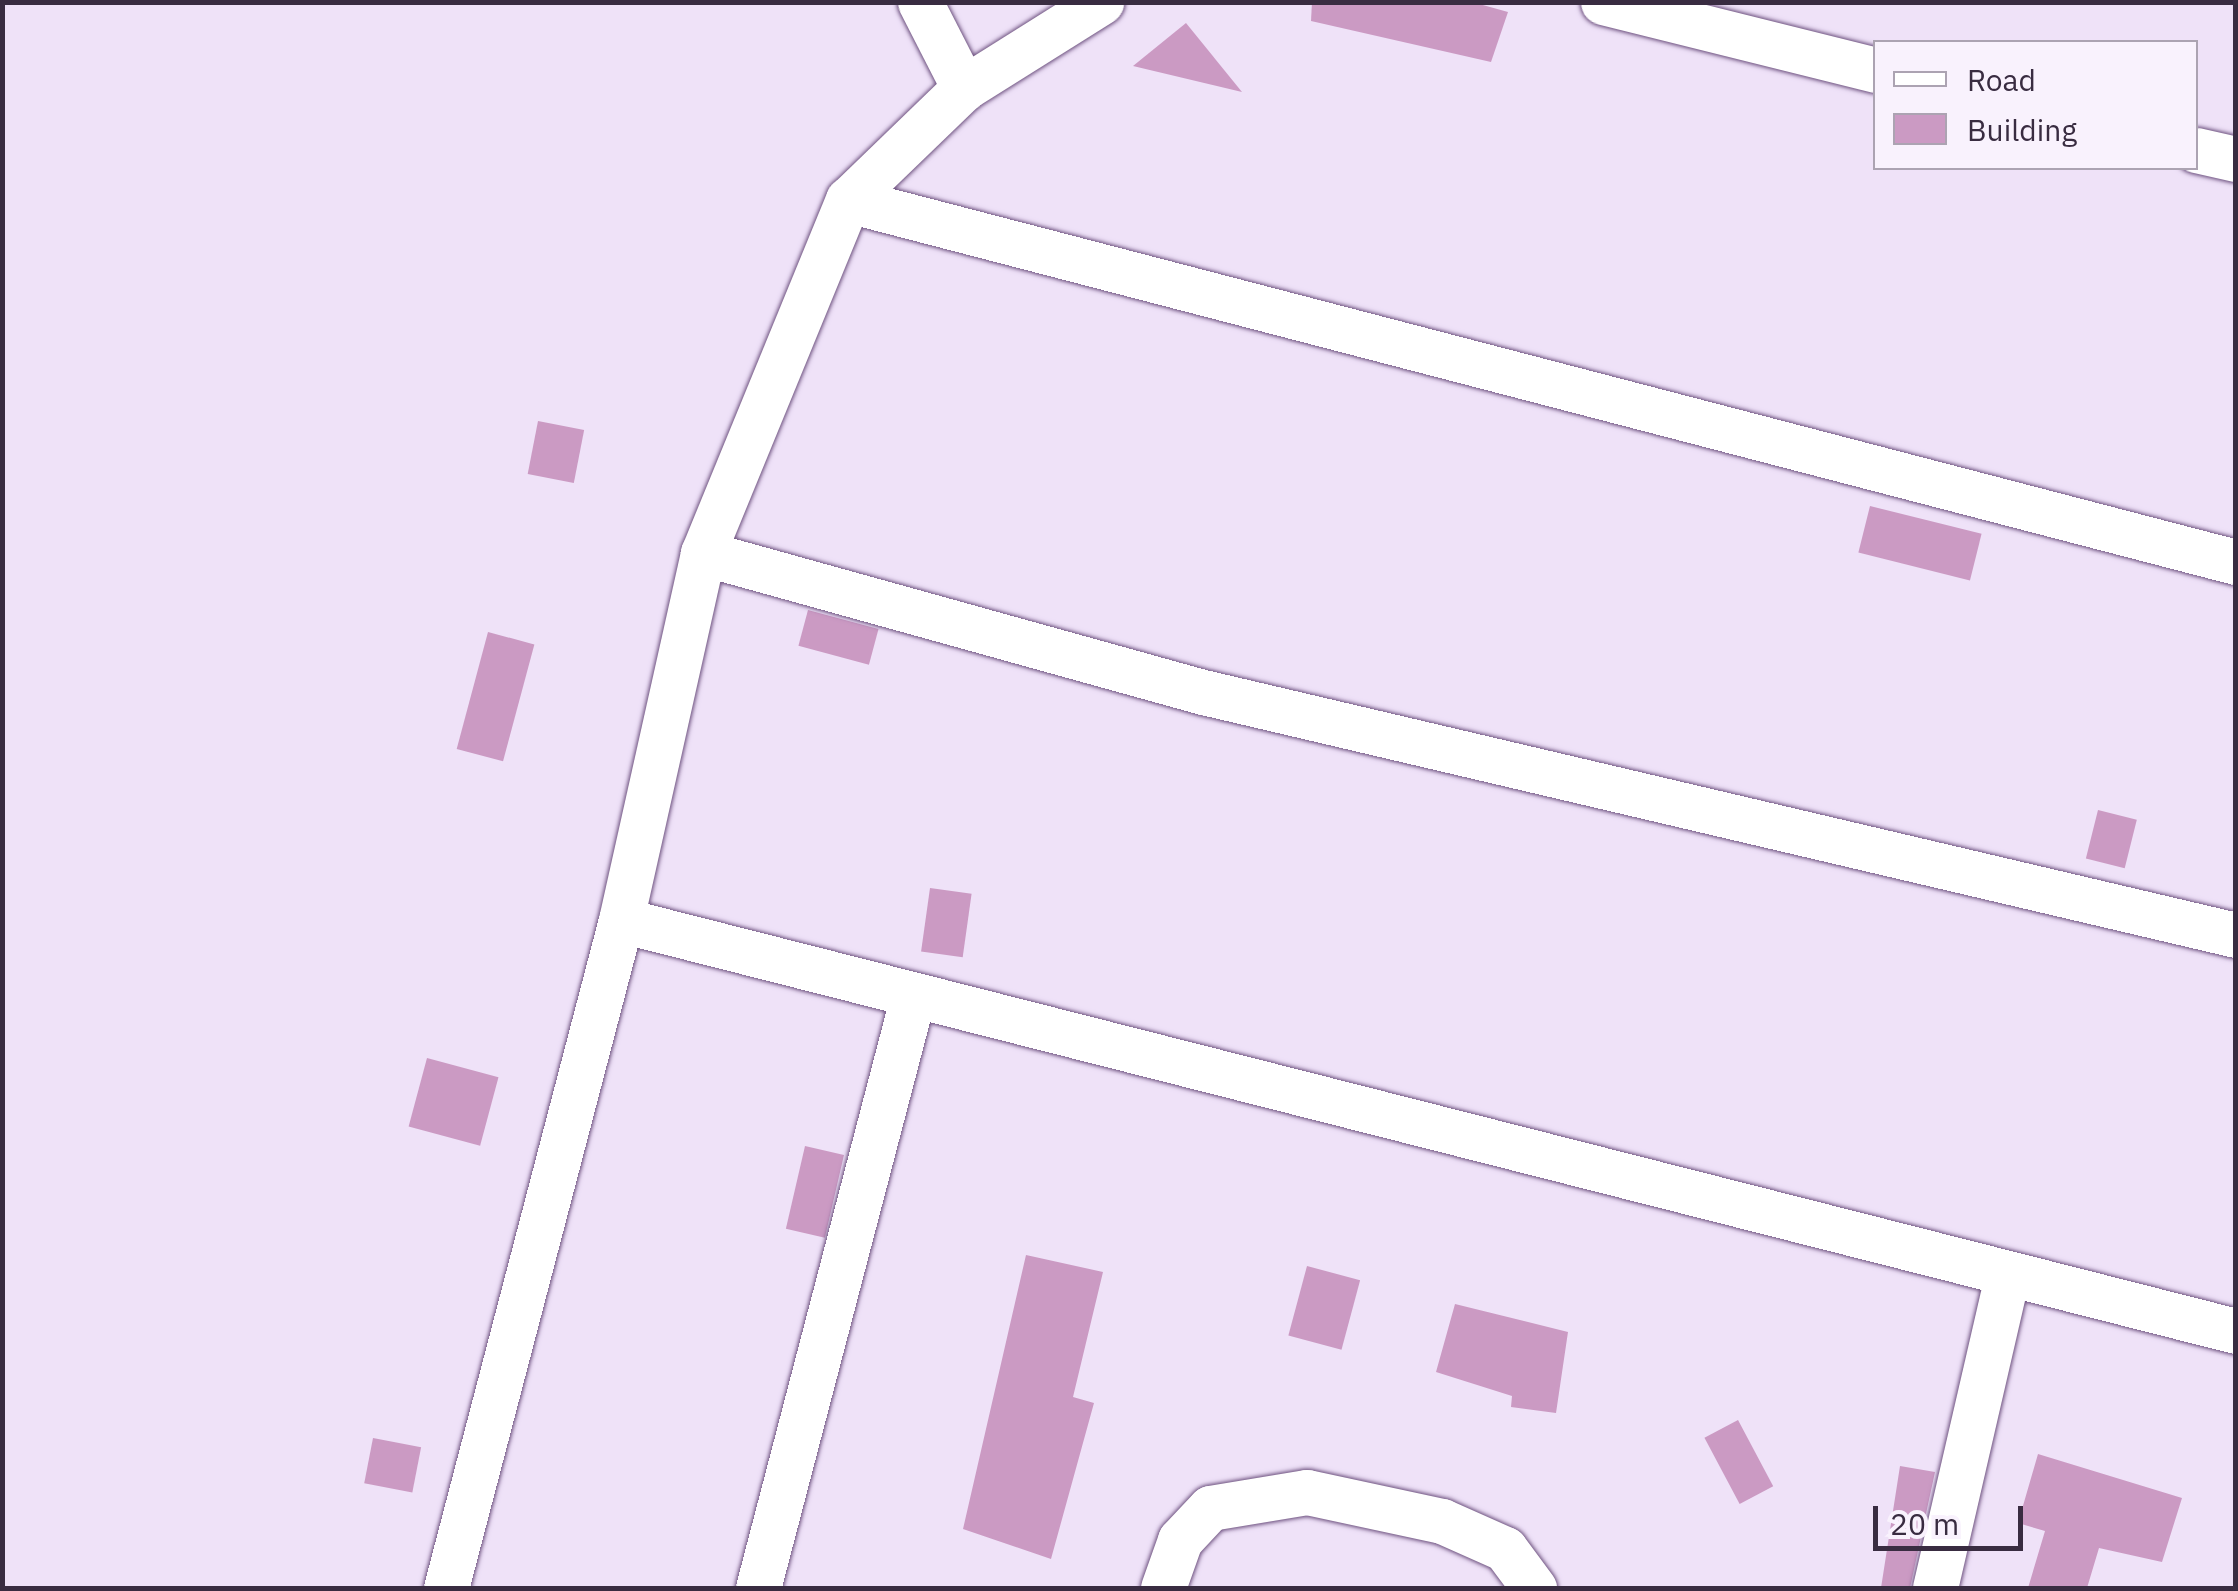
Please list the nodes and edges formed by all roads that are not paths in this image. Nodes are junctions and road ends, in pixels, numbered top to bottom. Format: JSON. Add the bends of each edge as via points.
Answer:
{"nodes":[{"id":1,"x":920,"y":2,"type":"edge"},
{"id":2,"x":1101,"y":2,"type":"edge"},
{"id":3,"x":1602,"y":2,"type":"edge"},
{"id":4,"x":1873,"y":69,"type":"edge"},
{"id":5,"x":964,"y":88,"type":"junction"},
{"id":6,"x":2198,"y":150,"type":"edge"},
{"id":7,"x":2236,"y":160,"type":"edge"},
{"id":8,"x":848,"y":200,"type":"junction"},
{"id":9,"x":703,"y":553,"type":"junction"},
{"id":10,"x":2236,"y":562,"type":"edge"},
{"id":11,"x":622,"y":920,"type":"junction"},
{"id":12,"x":2236,"y":935,"type":"edge"},
{"id":13,"x":913,"y":996,"type":"junction"},
{"id":14,"x":2006,"y":1277,"type":"junction"},
{"id":15,"x":2236,"y":1331,"type":"edge"},
{"id":16,"x":446,"y":1588,"type":"edge"},
{"id":17,"x":758,"y":1588,"type":"edge"},
{"id":18,"x":1163,"y":1588,"type":"edge"},
{"id":19,"x":1534,"y":1588,"type":"edge"},
{"id":20,"x":1935,"y":1588,"type":"edge"}],
"edges":[{"from":1,"to":5,"type":"street"},
{"from":2,"to":5,"type":"street"},
{"from":3,"to":4,"type":"street"},
{"from":5,"to":8,"type":"street"},
{"from":6,"to":7,"type":"street"},
{"from":8,"to":9,"type":"street"},
{"from":8,"to":10,"type":"street"},
{"from":9,"to":11,"type":"street"},
{"from":9,"to":12,"type":"street","via":[[1203,692]]},
{"from":11,"to":13,"type":"street"},
{"from":11,"to":16,"type":"street"},
{"from":13,"to":14,"type":"street"},
{"from":13,"to":17,"type":"street"},
{"from":14,"to":15,"type":"street"},
{"from":14,"to":20,"type":"street"},
{"from":18,"to":19,"type":"street","via":[[1180,1540],[1210,1508],[1307,1492],[1442,1521],[1505,1548]]}]}
